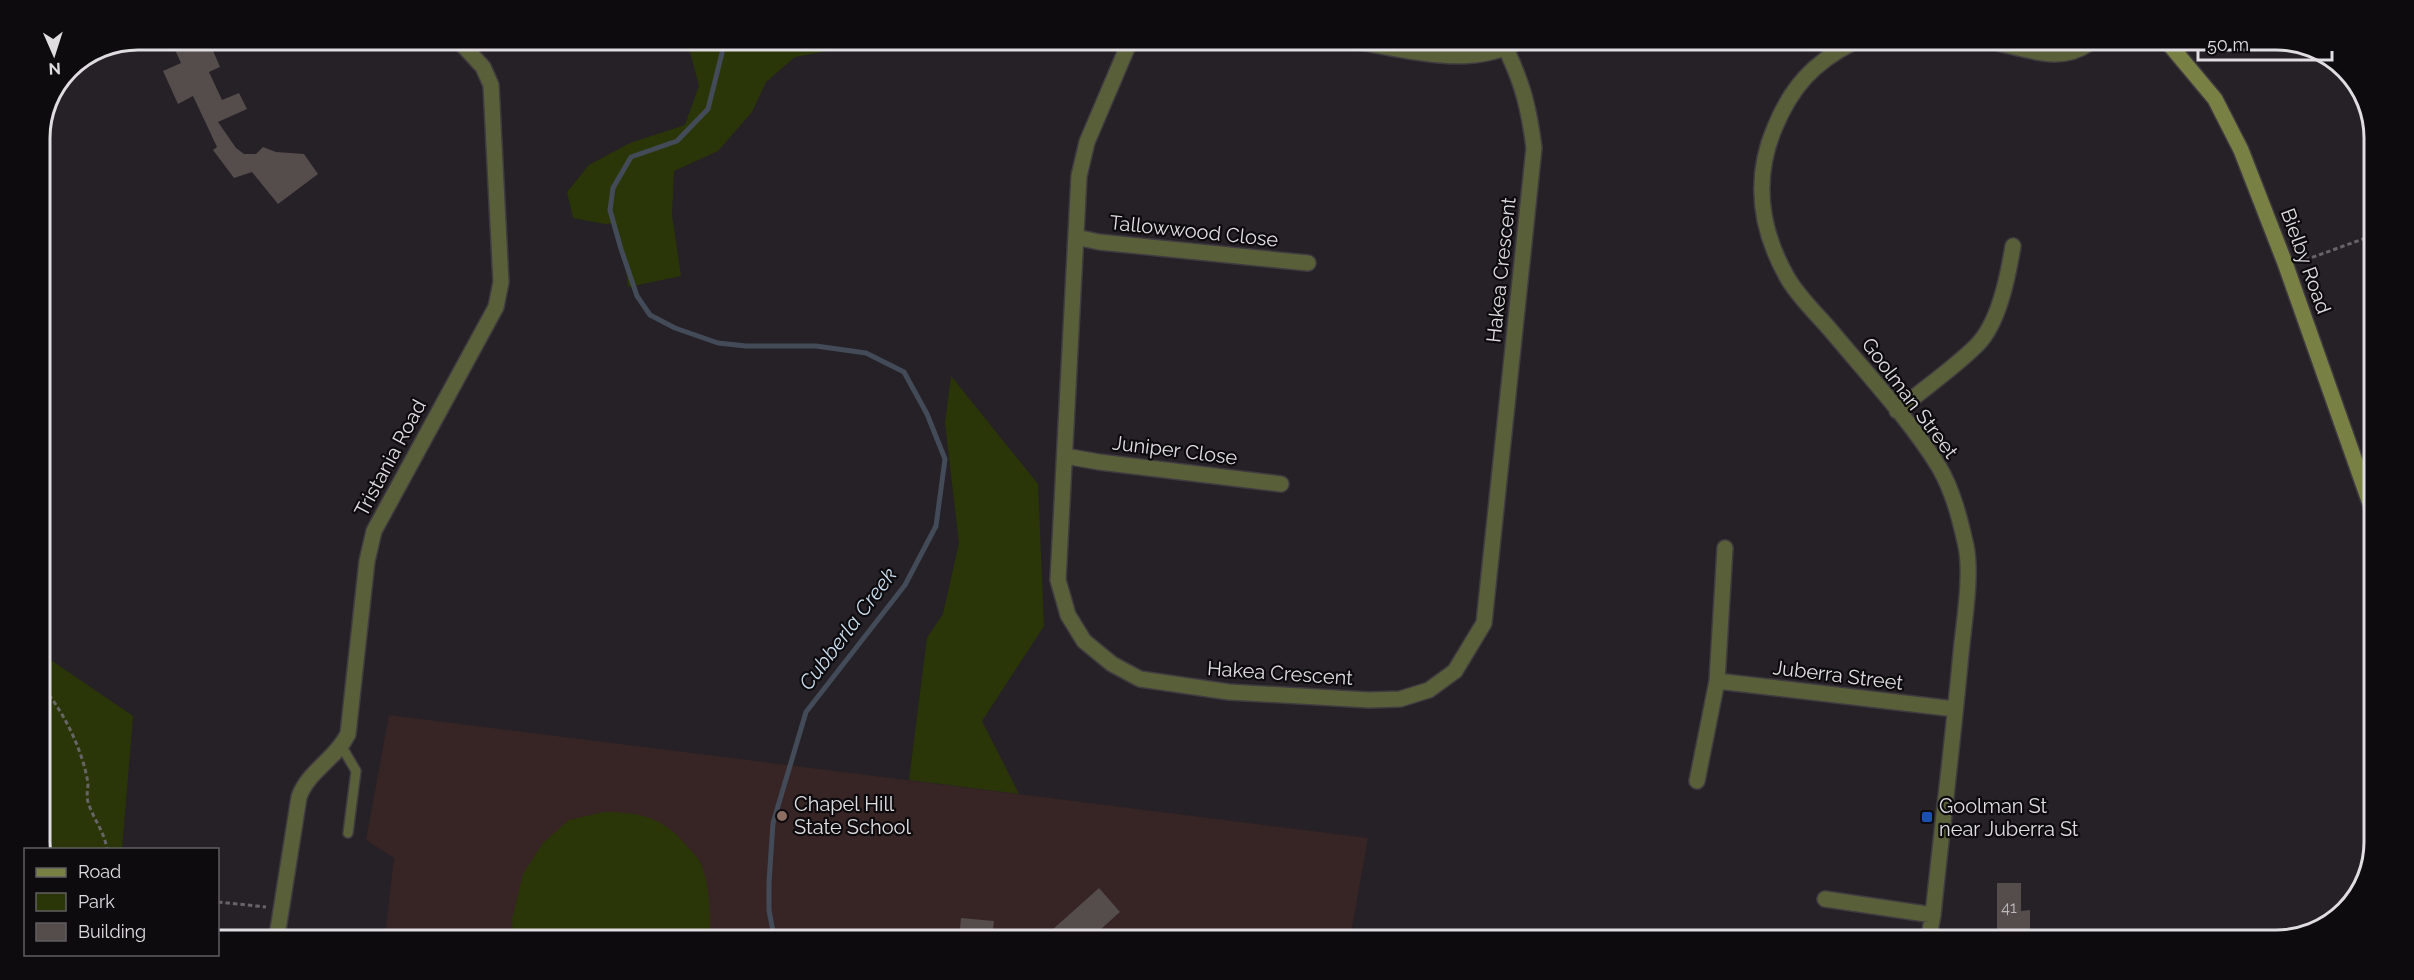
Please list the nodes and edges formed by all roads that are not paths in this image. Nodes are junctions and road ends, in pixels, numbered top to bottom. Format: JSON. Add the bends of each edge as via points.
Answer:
{"nodes":[{"id":1,"x":467,"y":50,"type":"edge"},
{"id":2,"x":1126,"y":50,"type":"edge"},
{"id":3,"x":1415,"y":50,"type":"edge"},
{"id":4,"x":1492,"y":50,"type":"edge"},
{"id":5,"x":1513,"y":50,"type":"edge"},
{"id":6,"x":1840,"y":50,"type":"edge"},
{"id":7,"x":2030,"y":50,"type":"edge"},
{"id":8,"x":2075,"y":50,"type":"edge"},
{"id":9,"x":2174,"y":50,"type":"edge"},
{"id":10,"x":1076,"y":237,"type":"junction"},
{"id":11,"x":2013,"y":246,"type":"dead end"},
{"id":12,"x":1308,"y":263,"type":"dead end"},
{"id":13,"x":1897,"y":411,"type":"junction"},
{"id":14,"x":1065,"y":456,"type":"junction"},
{"id":15,"x":1281,"y":484,"type":"dead end"},
{"id":16,"x":2364,"y":486,"type":"edge"},
{"id":17,"x":1725,"y":548,"type":"dead end"},
{"id":18,"x":1717,"y":681,"type":"junction"},
{"id":19,"x":1955,"y":709,"type":"junction"},
{"id":20,"x":342,"y":747,"type":"junction"},
{"id":21,"x":1697,"y":781,"type":"dead end"},
{"id":22,"x":348,"y":832,"type":"dead end"},
{"id":23,"x":1826,"y":899,"type":"dead end"},
{"id":24,"x":1933,"y":915,"type":"junction"},
{"id":25,"x":278,"y":930,"type":"edge"},
{"id":26,"x":1930,"y":930,"type":"edge"}],
"edges":[{"from":1,"to":20,"type":"street","name":"Tristania Road","via":[[483,67],[491,85],[501,282],[496,307],[374,531],[367,561],[352,708]]},
{"from":2,"to":10,"type":"street","name":"Hakea Crescent","via":[[1087,142],[1079,176]]},
{"from":3,"to":4,"type":"street","via":[[1464,57]]},
{"from":5,"to":14,"type":"street","name":"Hakea Crescent","via":[[1534,148],[1488,600],[1484,622],[1455,671],[1429,690],[1400,699],[1369,700],[1228,692],[1167,684],[1140,679],[1112,664],[1084,641],[1068,615],[1058,580]]},
{"from":6,"to":13,"type":"street","name":"Goolman Street","via":[[1803,78],[1785,104],[1769,141],[1760,195],[1771,243],[1788,278]]},
{"from":7,"to":8,"type":"street","via":[[2067,54]]},
{"from":9,"to":16,"type":"street","name":"Bielby Road","via":[[2215,99],[2241,150]]},
{"from":10,"to":12,"type":"street","name":"Tallowwood Close"},
{"from":10,"to":14,"type":"street","name":"Hakea Crescent"},
{"from":11,"to":13,"type":"street","via":[[2008,275],[1992,321],[1978,344]]},
{"from":13,"to":19,"type":"street","name":"Goolman Street","via":[[1940,468],[1958,508],[1967,550],[1967,592]]},
{"from":14,"to":15,"type":"street","name":"Juniper Close"},
{"from":17,"to":18,"type":"street"},
{"from":18,"to":19,"type":"street","name":"Juberra Street"},
{"from":18,"to":21,"type":"street"},
{"from":19,"to":24,"type":"street","name":"Goolman Street"},
{"from":20,"to":22,"type":"lane","via":[[356,771]]},
{"from":20,"to":25,"type":"street","name":"Tristania Road","via":[[303,785]]},
{"from":23,"to":24,"type":"street"},
{"from":24,"to":26,"type":"street","name":"Goolman Street"}]}
